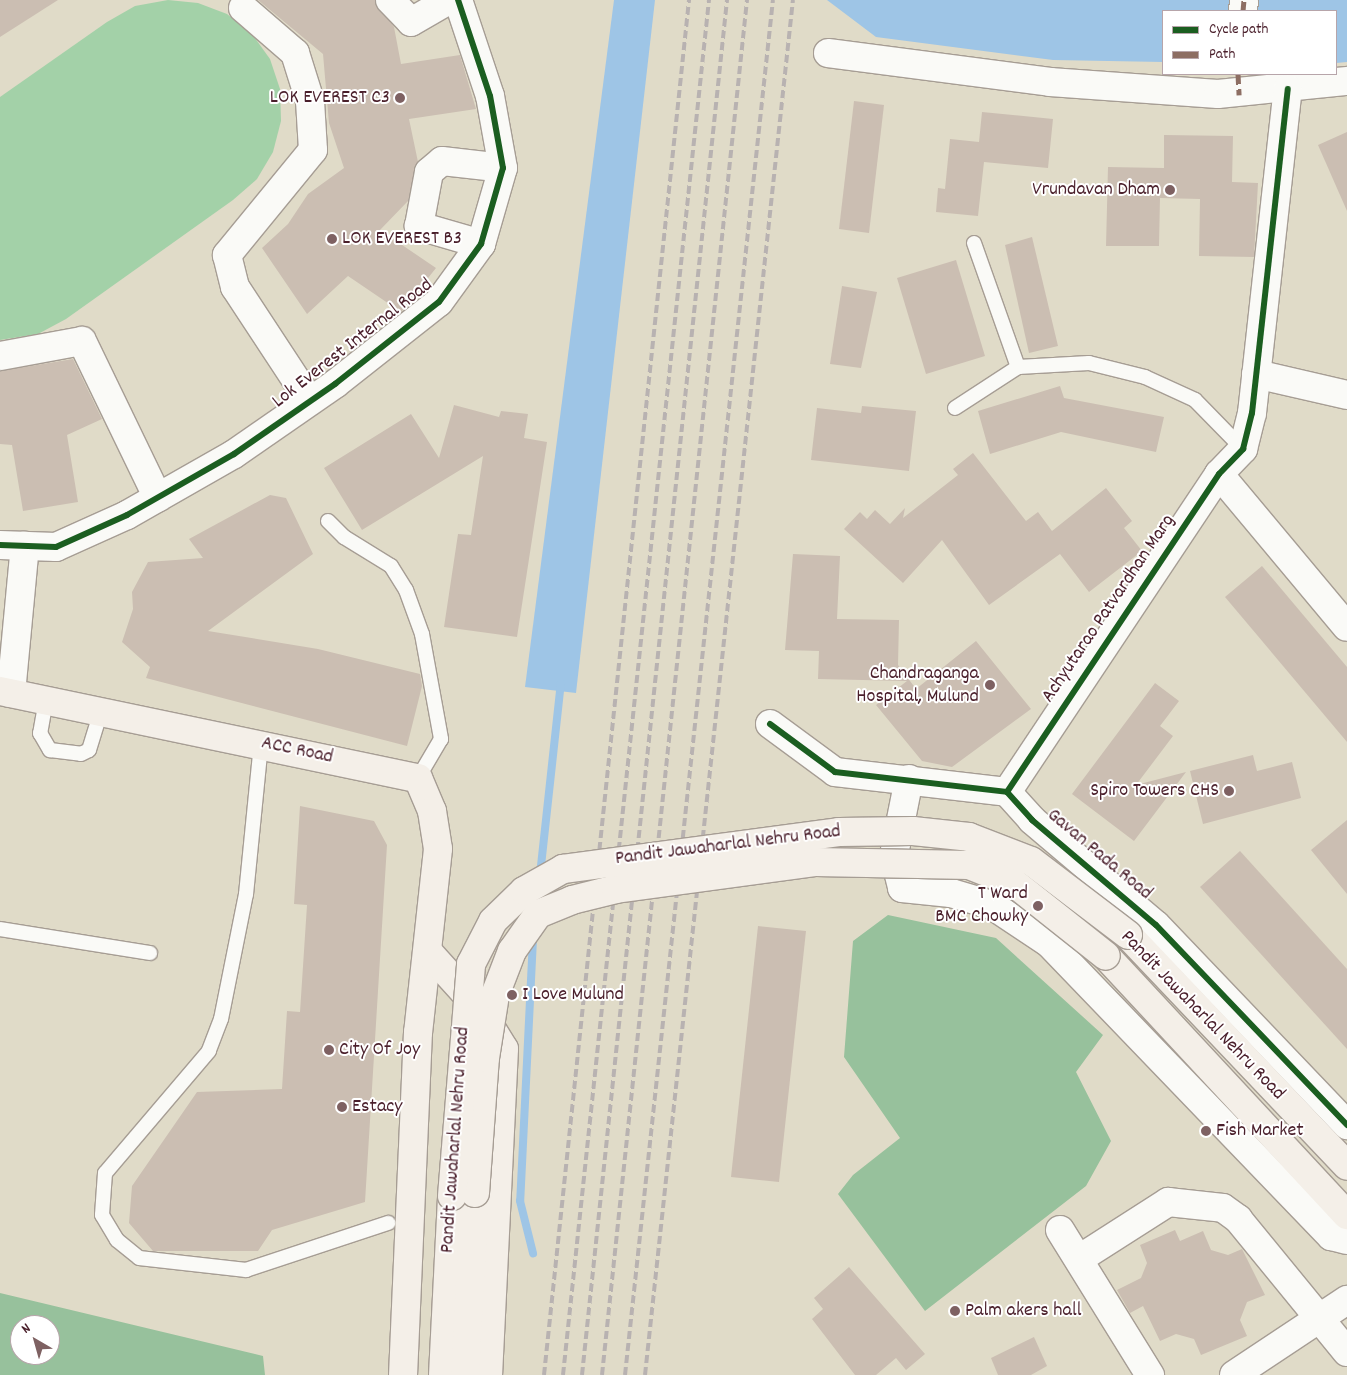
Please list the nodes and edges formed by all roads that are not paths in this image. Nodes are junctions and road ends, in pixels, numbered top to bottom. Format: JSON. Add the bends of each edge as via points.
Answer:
{"nodes":[{"id":1,"x":390,"y":0,"type":"edge"},
{"id":2,"x":449,"y":0,"type":"edge"},
{"id":3,"x":458,"y":0,"type":"edge"},
{"id":4,"x":243,"y":8,"type":"dead end"},
{"id":5,"x":828,"y":53,"type":"dead end"},
{"id":6,"x":1347,"y":81,"type":"edge"},
{"id":7,"x":1228,"y":84,"type":"edge"},
{"id":8,"x":1288,"y":89,"type":"junction"},
{"id":9,"x":503,"y":168,"type":"junction"},
{"id":10,"x":974,"y":243,"type":"dead end"},
{"id":11,"x":481,"y":244,"type":"junction"},
{"id":12,"x":0,"y":356,"type":"edge"},
{"id":13,"x":1018,"y":367,"type":"junction"},
{"id":14,"x":1256,"y":374,"type":"junction"},
{"id":15,"x":1347,"y":395,"type":"edge"},
{"id":16,"x":310,"y":401,"type":"junction"},
{"id":17,"x":955,"y":408,"type":"dead end"},
{"id":18,"x":1243,"y":449,"type":"junction"},
{"id":19,"x":1219,"y":474,"type":"junction"},
{"id":20,"x":158,"y":498,"type":"junction"},
{"id":21,"x":328,"y":521,"type":"dead end"},
{"id":22,"x":12,"y":545,"type":"edge"},
{"id":23,"x":1347,"y":627,"type":"edge"},
{"id":24,"x":6,"y":692,"type":"edge"},
{"id":25,"x":46,"y":700,"type":"junction"},
{"id":26,"x":101,"y":711,"type":"junction"},
{"id":27,"x":770,"y":724,"type":"dead end"},
{"id":28,"x":261,"y":744,"type":"junction"},
{"id":29,"x":418,"y":778,"type":"junction"},
{"id":30,"x":909,"y":779,"type":"junction"},
{"id":31,"x":1008,"y":792,"type":"junction"},
{"id":32,"x":0,"y":929,"type":"edge"},
{"id":33,"x":150,"y":953,"type":"dead end"},
{"id":34,"x":430,"y":954,"type":"junction"},
{"id":35,"x":1347,"y":1125,"type":"edge"},
{"id":36,"x":1347,"y":1166,"type":"edge"},
{"id":37,"x":464,"y":1194,"type":"junction"},
{"id":38,"x":1347,"y":1215,"type":"edge"},
{"id":39,"x":388,"y":1223,"type":"dead end"},
{"id":40,"x":1060,"y":1230,"type":"dead end"},
{"id":41,"x":1347,"y":1240,"type":"edge"},
{"id":42,"x":1079,"y":1259,"type":"junction"},
{"id":43,"x":1347,"y":1300,"type":"edge"},
{"id":44,"x":1319,"y":1319,"type":"junction"},
{"id":45,"x":1347,"y":1352,"type":"edge"},
{"id":46,"x":403,"y":1375,"type":"edge"},
{"id":47,"x":443,"y":1375,"type":"edge"},
{"id":48,"x":465,"y":1375,"type":"edge"},
{"id":49,"x":488,"y":1375,"type":"edge"},
{"id":50,"x":1150,"y":1375,"type":"edge"},
{"id":51,"x":1234,"y":1375,"type":"edge"}],
"edges":[{"from":1,"to":2,"type":"street","via":[[411,22]]},
{"from":3,"to":9,"type":"street","name":"Lok Everest Internal Road","via":[[490,96]]},
{"from":4,"to":16,"type":"street","name":"Lok Everest Internal Road","via":[[295,53],[310,101],[313,150],[227,255],[235,287]]},
{"from":5,"to":7,"type":"street","via":[[1050,82]]},
{"from":6,"to":8,"type":"street"},
{"from":7,"to":8,"type":"street"},
{"from":8,"to":14,"type":"street"},
{"from":9,"to":11,"type":"street","name":"Lok Everest Internal Road"},
{"from":9,"to":11,"type":"street","via":[[442,161],[429,172],[419,226]]},
{"from":10,"to":13,"type":"lane"},
{"from":11,"to":16,"type":"street","name":"Lok Everest Internal Road","via":[[439,302]]},
{"from":12,"to":20,"type":"street","via":[[82,341]]},
{"from":13,"to":17,"type":"lane"},
{"from":13,"to":18,"type":"lane","via":[[1089,363],[1145,377],[1195,400]]},
{"from":14,"to":15,"type":"street"},
{"from":14,"to":18,"type":"street"},
{"from":16,"to":20,"type":"street","name":"Lok Everest Internal Road","via":[[234,454]]},
{"from":18,"to":19,"type":"street","name":"Achyutarao Patvardhan Marg"},
{"from":19,"to":23,"type":"street"},
{"from":19,"to":31,"type":"street","name":"Achyutarao Patvardhan Marg"},
{"from":20,"to":22,"type":"street","name":"Lok Everest Internal Road","via":[[56,547]]},
{"from":21,"to":29,"type":"lane","via":[[344,537],[390,566],[406,590],[422,634],[441,740]]},
{"from":22,"to":24,"type":"street","name":"Lok Everest Internal Road"},
{"from":24,"to":25,"type":"main road","name":"ACC Road"},
{"from":25,"to":26,"type":"main road","name":"ACC Road"},
{"from":25,"to":26,"type":"lane","via":[[40,733],[50,750],[81,754],[89,750]]},
{"from":26,"to":28,"type":"main road","name":"ACC Road"},
{"from":27,"to":30,"type":"street","via":[[835,772]]},
{"from":28,"to":29,"type":"main road","name":"ACC Road"},
{"from":28,"to":39,"type":"lane","via":[[246,894],[221,1019],[209,1051],[105,1173],[102,1216],[116,1240],[139,1258],[246,1270]]},
{"from":29,"to":34,"type":"main road","via":[[432,811],[438,849]]},
{"from":30,"to":31,"type":"street"},
{"from":30,"to":41,"type":"street","via":[[894,855],[902,888],[951,892],[992,905],[1049,943],[1330,1236]]},
{"from":31,"to":35,"type":"street","name":"Gavan Pada Road","via":[[1032,820],[1156,925]]},
{"from":32,"to":33,"type":"lane"},
{"from":34,"to":46,"type":"main road","via":[[418,1032]]},
{"from":34,"to":49,"type":"main road","via":[[478,1007],[504,1049]]},
{"from":36,"to":37,"type":"main road","name":"Pandit Jawaharlal Nehru Road","bridge":true,"via":[[1128,935],[1031,861],[969,838],[914,831],[840,832],[564,868],[524,891],[493,921],[471,964]]},
{"from":37,"to":38,"type":"main road","name":"Pandit Jawaharlal Nehru Road","bridge":true,"via":[[495,994],[512,951],[538,914],[572,900],[616,889],[816,862],[969,865],[1014,883],[1106,956]]},
{"from":37,"to":47,"type":"main road","name":"Pandit Jawaharlal Nehru Road"},
{"from":37,"to":48,"type":"main road","name":"Pandit Jawaharlal Nehru Road"},
{"from":40,"to":42,"type":"street"},
{"from":42,"to":44,"type":"street","via":[[1152,1208],[1185,1200],[1205,1203],[1238,1219]]},
{"from":42,"to":50,"type":"street"},
{"from":43,"to":44,"type":"street"},
{"from":44,"to":45,"type":"street"},
{"from":44,"to":51,"type":"street"}]}
